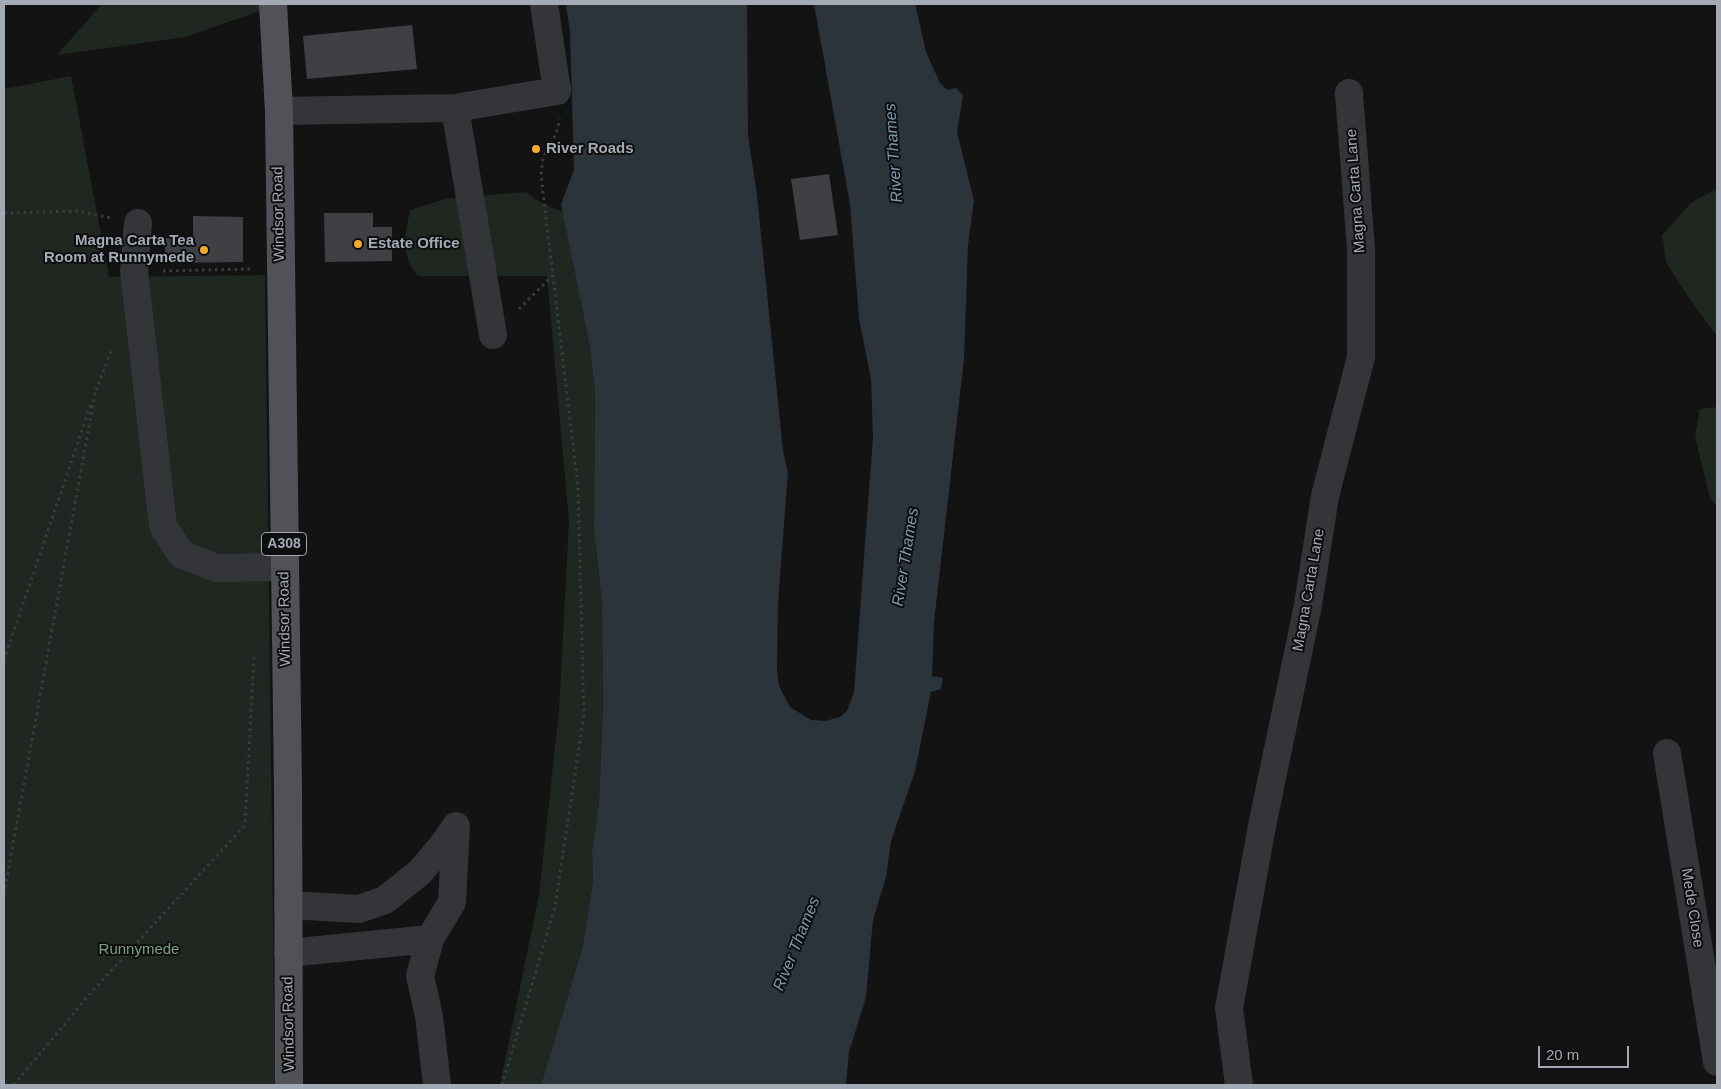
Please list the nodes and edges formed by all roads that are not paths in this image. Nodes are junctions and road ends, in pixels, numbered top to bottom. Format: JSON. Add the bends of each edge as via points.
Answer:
{"nodes":[{"id":1,"x":273,"y":4,"type":"edge"},
{"id":2,"x":544,"y":4,"type":"edge"},
{"id":3,"x":1349,"y":93,"type":"dead end"},
{"id":4,"x":455,"y":108,"type":"junction"},
{"id":5,"x":278,"y":111,"type":"junction"},
{"id":6,"x":138,"y":223,"type":"road end"},
{"id":7,"x":493,"y":335,"type":"road end"},
{"id":8,"x":284,"y":567,"type":"junction"},
{"id":9,"x":1667,"y":753,"type":"dead end"},
{"id":10,"x":288,"y":905,"type":"junction"},
{"id":11,"x":430,"y":939,"type":"junction"},
{"id":12,"x":288,"y":953,"type":"junction"},
{"id":13,"x":1717,"y":1062,"type":"edge"},
{"id":14,"x":289,"y":1085,"type":"edge"},
{"id":15,"x":437,"y":1085,"type":"edge"},
{"id":16,"x":1239,"y":1085,"type":"edge"}],
"edges":[{"from":1,"to":5,"type":"main road","name":"Windsor Road","number":"A308"},
{"from":2,"to":4,"type":"street","via":[[557,91]]},
{"from":3,"to":16,"type":"street","name":"Magna Carta Lane","via":[[1361,249],[1361,357],[1325,496],[1308,605],[1262,826],[1230,1008]]},
{"from":4,"to":5,"type":"street"},
{"from":4,"to":7,"type":"street"},
{"from":5,"to":8,"type":"main road","name":"Windsor Road","number":"A308"},
{"from":6,"to":8,"type":"street","via":[[134,271],[163,526],[182,554],[216,568]]},
{"from":8,"to":10,"type":"main road","name":"Windsor Road","number":"A308"},
{"from":9,"to":13,"type":"street","name":"Mede Close"},
{"from":10,"to":11,"type":"street","via":[[359,909],[385,900],[420,872],[456,826],[452,902]]},
{"from":10,"to":12,"type":"main road","name":"Windsor Road","number":"A308"},
{"from":11,"to":12,"type":"street"},
{"from":11,"to":15,"type":"street","via":[[420,976],[429,1016]]},
{"from":12,"to":14,"type":"main road","name":"Windsor Road","number":"A308"}]}
